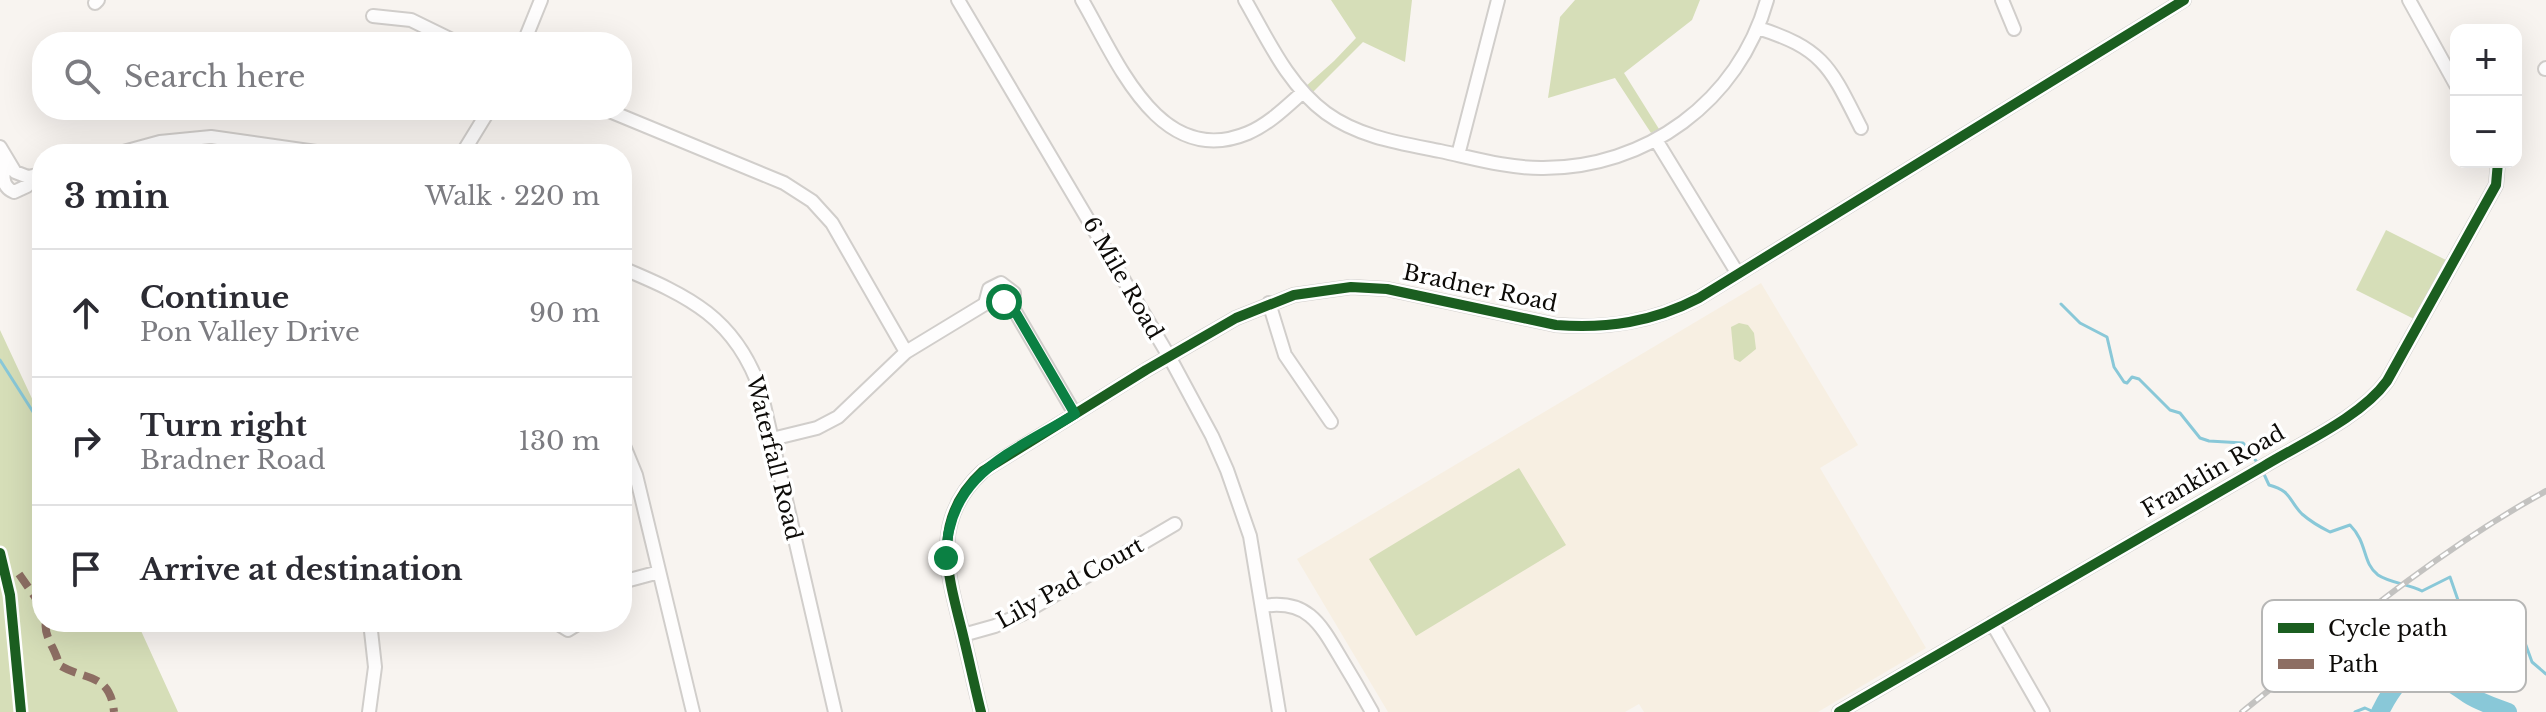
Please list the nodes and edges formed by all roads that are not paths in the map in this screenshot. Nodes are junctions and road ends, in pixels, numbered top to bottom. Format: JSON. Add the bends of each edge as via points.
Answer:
{"nodes":[{"id":1,"x":541,"y":0,"type":"edge"},
{"id":2,"x":958,"y":0,"type":"edge"},
{"id":3,"x":1082,"y":0,"type":"edge"},
{"id":4,"x":1245,"y":0,"type":"edge"},
{"id":5,"x":1498,"y":0,"type":"edge"},
{"id":6,"x":1767,"y":0,"type":"edge"},
{"id":7,"x":2002,"y":0,"type":"edge"},
{"id":8,"x":2184,"y":0,"type":"edge"},
{"id":9,"x":2409,"y":0,"type":"edge"},
{"id":10,"x":373,"y":16,"type":"dead end"},
{"id":11,"x":1758,"y":28,"type":"junction"},
{"id":12,"x":2014,"y":29,"type":"dead end"},
{"id":13,"x":436,"y":32,"type":"edge"},
{"id":14,"x":528,"y":32,"type":"edge"},
{"id":15,"x":2450,"y":74,"type":"edge"},
{"id":16,"x":1303,"y":92,"type":"junction"},
{"id":17,"x":483,"y":120,"type":"edge"},
{"id":18,"x":631,"y":120,"type":"edge"},
{"id":19,"x":1861,"y":128,"type":"dead end"},
{"id":20,"x":1656,"y":140,"type":"junction"},
{"id":21,"x":153,"y":144,"type":"edge"},
{"id":22,"x":260,"y":144,"type":"edge"},
{"id":23,"x":468,"y":144,"type":"edge"},
{"id":24,"x":0,"y":147,"type":"edge"},
{"id":25,"x":1458,"y":155,"type":"junction"},
{"id":26,"x":6,"y":160,"type":"junction"},
{"id":27,"x":2497,"y":168,"type":"edge"},
{"id":28,"x":32,"y":175,"type":"edge"},
{"id":29,"x":32,"y":180,"type":"edge"},
{"id":30,"x":632,"y":272,"type":"edge"},
{"id":31,"x":1738,"y":274,"type":"junction"},
{"id":32,"x":1269,"y":303,"type":"junction"},
{"id":33,"x":906,"y":352,"type":"junction"},
{"id":34,"x":1170,"y":358,"type":"junction"},
{"id":35,"x":1075,"y":414,"type":"junction"},
{"id":36,"x":1331,"y":422,"type":"dead end"},
{"id":37,"x":772,"y":439,"type":"junction"},
{"id":38,"x":632,"y":465,"type":"edge"},
{"id":39,"x":1175,"y":524,"type":"dead end"},
{"id":40,"x":659,"y":572,"type":"junction"},
{"id":41,"x":632,"y":579,"type":"edge"},
{"id":42,"x":1263,"y":606,"type":"junction"},
{"id":43,"x":1992,"y":623,"type":"junction"},
{"id":44,"x":371,"y":632,"type":"edge"},
{"id":45,"x":963,"y":635,"type":"junction"},
{"id":46,"x":369,"y":712,"type":"edge"},
{"id":47,"x":693,"y":712,"type":"edge"},
{"id":48,"x":835,"y":712,"type":"edge"},
{"id":49,"x":981,"y":712,"type":"edge"},
{"id":50,"x":1279,"y":712,"type":"edge"},
{"id":51,"x":1372,"y":712,"type":"edge"},
{"id":52,"x":1839,"y":712,"type":"edge"},
{"id":53,"x":2043,"y":712,"type":"edge"}],
"edges":[{"from":1,"to":14,"type":"street"},
{"from":2,"to":34,"type":"street","name":"6 Mile Road"},
{"from":3,"to":16,"type":"street","via":[[1144,104],[1184,134],[1216,140],[1248,133]]},
{"from":4,"to":16,"type":"street"},
{"from":5,"to":25,"type":"street"},
{"from":6,"to":11,"type":"street"},
{"from":7,"to":12,"type":"street"},
{"from":8,"to":31,"type":"street","name":"Bradner Road"},
{"from":9,"to":15,"type":"street"},
{"from":10,"to":13,"type":"street","via":[[411,20]]},
{"from":11,"to":19,"type":"street","via":[[1812,52],[1839,85]]},
{"from":11,"to":20,"type":"street","via":[[1718,93]]},
{"from":16,"to":25,"type":"street","via":[[1327,114],[1360,132]]},
{"from":17,"to":23,"type":"street"},
{"from":18,"to":33,"type":"street","via":[[804,195],[832,223]]},
{"from":20,"to":25,"type":"street","via":[[1612,159],[1560,168],[1518,167]]},
{"from":20,"to":31,"type":"street"},
{"from":21,"to":22,"type":"street","via":[[211,137]]},
{"from":24,"to":26,"type":"street"},
{"from":26,"to":28,"type":"street","via":[[15,172]]},
{"from":26,"to":29,"type":"street","via":[[2,174],[8,190],[21,190]]},
{"from":27,"to":43,"type":"street","name":"Franklin Road","via":[[2496,185],[2381,388],[2366,402]]},
{"from":30,"to":37,"type":"street","name":"Waterfall Road","via":[[687,296],[728,331],[757,379]]},
{"from":31,"to":32,"type":"street","name":"Bradner Road","via":[[1670,312],[1602,327],[1556,325],[1372,288],[1320,290]]},
{"from":32,"to":34,"type":"street","name":"Bradner Road"},
{"from":32,"to":36,"type":"street","via":[[1285,355]]},
{"from":33,"to":35,"type":"street","via":[[985,304],[999,301],[1013,308]]},
{"from":33,"to":37,"type":"street","via":[[838,417]]},
{"from":34,"to":35,"type":"street","name":"Bradner Road"},
{"from":34,"to":42,"type":"street","name":"6 Mile Road","via":[[1227,470],[1250,536]]},
{"from":35,"to":45,"type":"street","name":"Bradner Road","via":[[983,471],[957,504],[946,558]]},
{"from":37,"to":48,"type":"street","name":"Waterfall Road"},
{"from":38,"to":40,"type":"street"},
{"from":39,"to":45,"type":"street","name":"Lily Pad Court","via":[[1022,614]]},
{"from":40,"to":41,"type":"street"},
{"from":40,"to":47,"type":"street"},
{"from":42,"to":50,"type":"street","name":"6 Mile Road"},
{"from":42,"to":51,"type":"street","via":[[1292,606],[1318,622]]},
{"from":43,"to":52,"type":"street","name":"Franklin Road"},
{"from":43,"to":53,"type":"street"},
{"from":44,"to":46,"type":"street","via":[[375,667]]},
{"from":45,"to":49,"type":"street","name":"Bradner Road"}]}
